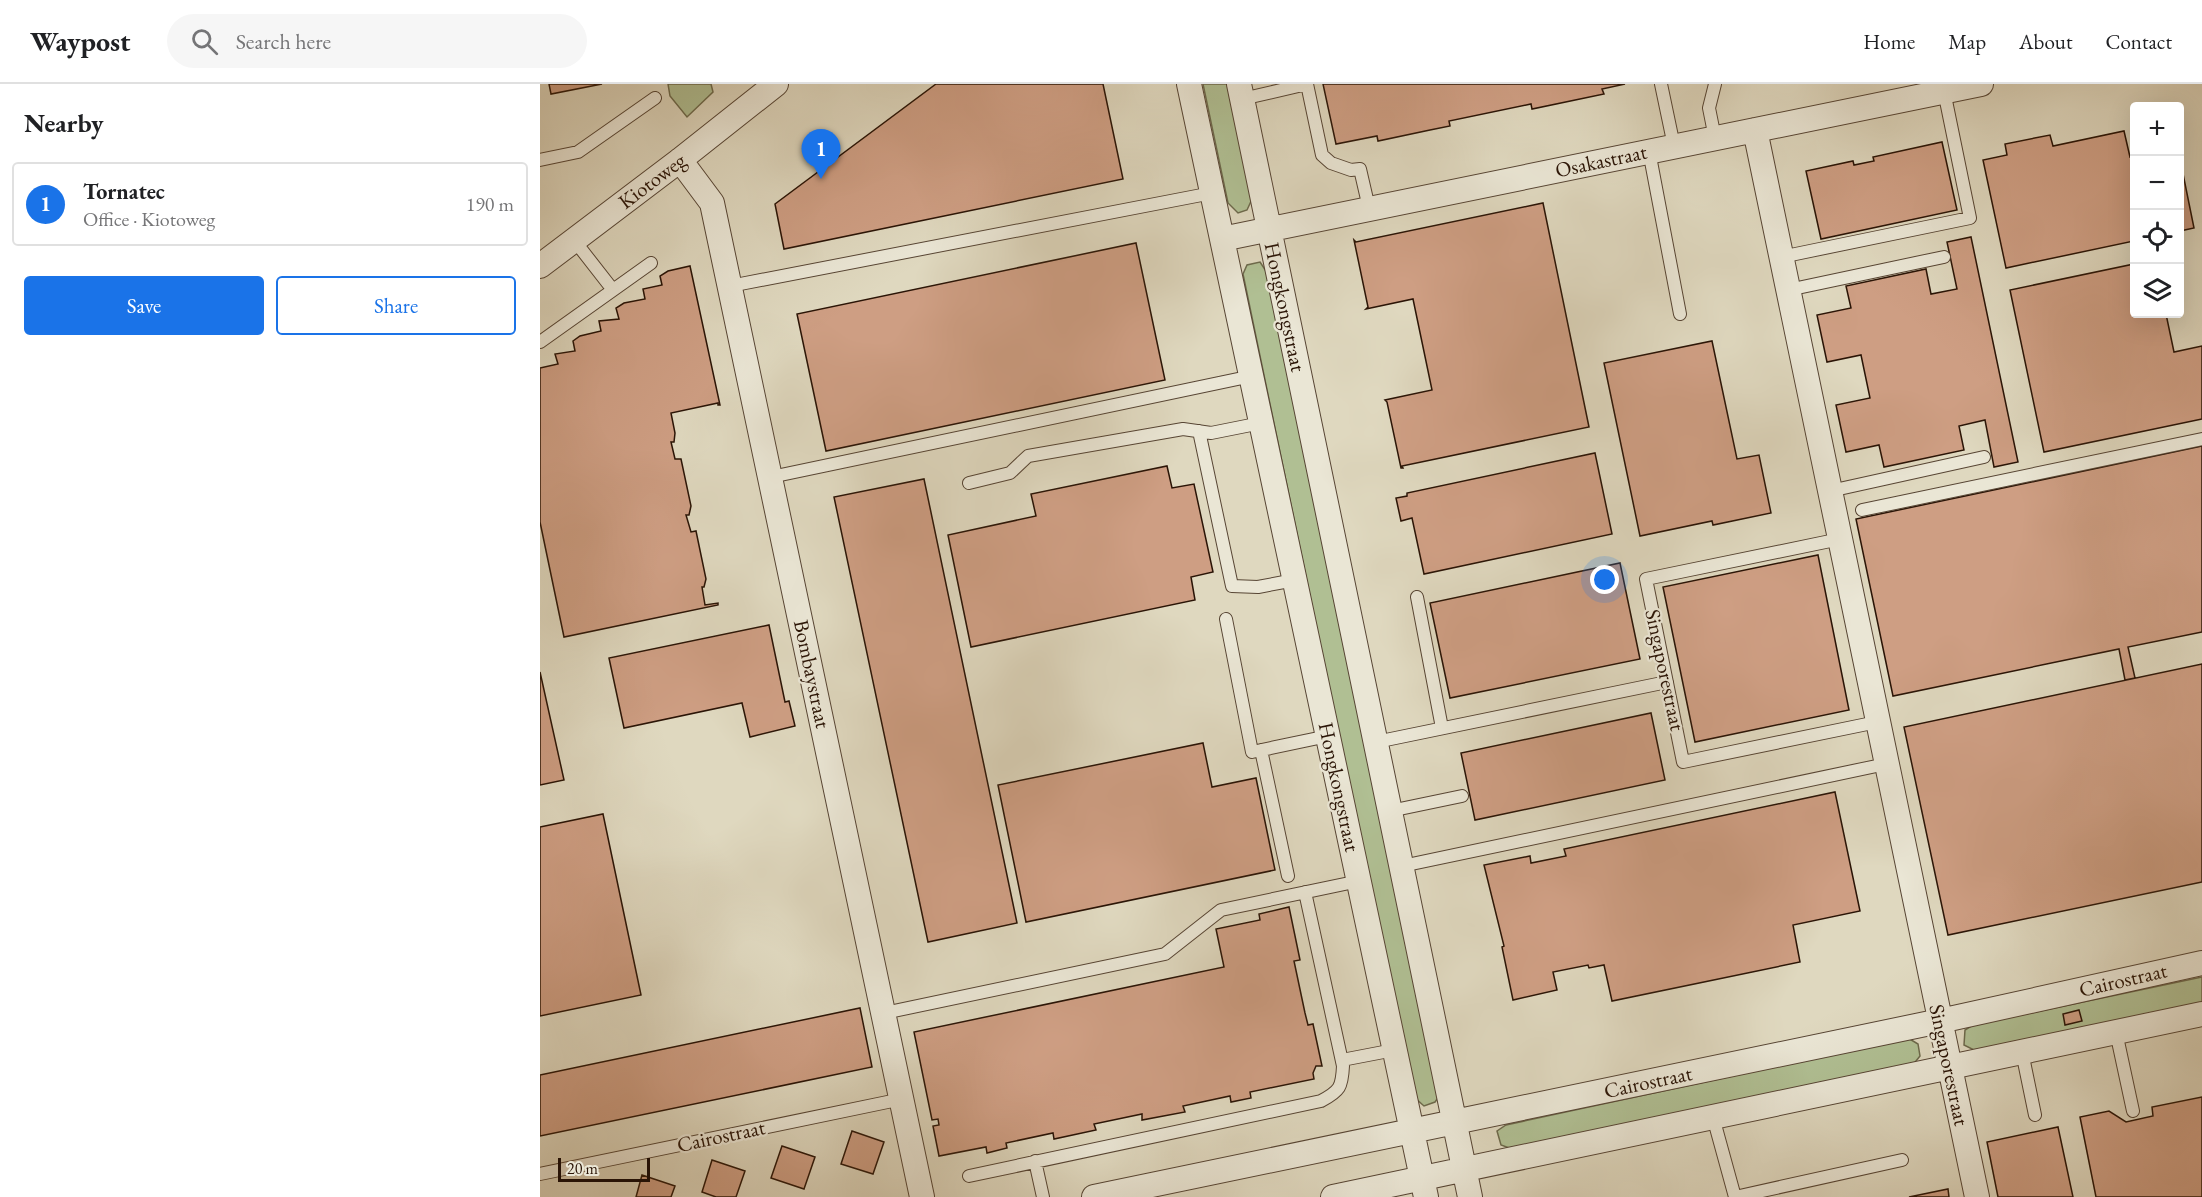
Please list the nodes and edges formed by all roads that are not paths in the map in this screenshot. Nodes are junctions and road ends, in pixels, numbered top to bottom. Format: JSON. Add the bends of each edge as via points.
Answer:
{"nodes":[{"id":1,"x":1189,"y":84,"type":"edge"},
{"id":2,"x":1307,"y":84,"type":"edge"},
{"id":3,"x":1661,"y":84,"type":"edge"},
{"id":4,"x":1715,"y":84,"type":"edge"},
{"id":5,"x":1981,"y":84,"type":"edge"},
{"id":6,"x":764,"y":87,"type":"edge"},
{"id":7,"x":1241,"y":91,"type":"edge"},
{"id":8,"x":1944,"y":92,"type":"junction"},
{"id":9,"x":655,"y":98,"type":"dead end"},
{"id":10,"x":1755,"y":130,"type":"junction"},
{"id":11,"x":1715,"y":138,"type":"junction"},
{"id":12,"x":1674,"y":146,"type":"junction"},
{"id":13,"x":1649,"y":151,"type":"junction"},
{"id":14,"x":540,"y":160,"type":"edge"},
{"id":15,"x":680,"y":160,"type":"junction"},
{"id":16,"x":1212,"y":193,"type":"junction"},
{"id":17,"x":1369,"y":208,"type":"junction"},
{"id":18,"x":1268,"y":229,"type":"junction"},
{"id":19,"x":1222,"y":239,"type":"junction"},
{"id":20,"x":574,"y":240,"type":"junction"},
{"id":21,"x":1781,"y":257,"type":"junction"},
{"id":22,"x":1944,"y":257,"type":"dead end"},
{"id":23,"x":541,"y":259,"type":"edge"},
{"id":24,"x":651,"y":263,"type":"dead end"},
{"id":25,"x":730,"y":286,"type":"junction"},
{"id":26,"x":613,"y":290,"type":"junction"},
{"id":27,"x":1788,"y":290,"type":"junction"},
{"id":28,"x":1680,"y":314,"type":"dead end"},
{"id":29,"x":540,"y":342,"type":"edge"},
{"id":30,"x":1252,"y":376,"type":"junction"},
{"id":31,"x":1261,"y":423,"type":"junction"},
{"id":32,"x":1199,"y":431,"type":"junction"},
{"id":33,"x":2202,"y":439,"type":"edge"},
{"id":34,"x":1984,"y":456,"type":"dead end"},
{"id":35,"x":771,"y":477,"type":"junction"},
{"id":36,"x":969,"y":483,"type":"dead end"},
{"id":37,"x":1830,"y":491,"type":"junction"},
{"id":38,"x":1862,"y":510,"type":"dead end"},
{"id":39,"x":1840,"y":539,"type":"junction"},
{"id":40,"x":1294,"y":580,"type":"junction"},
{"id":41,"x":1417,"y":597,"type":"dead end"},
{"id":42,"x":1226,"y":619,"type":"dead end"},
{"id":43,"x":1667,"y":682,"type":"junction"},
{"id":44,"x":1877,"y":722,"type":"junction"},
{"id":45,"x":1442,"y":728,"type":"junction"},
{"id":46,"x":1328,"y":736,"type":"junction"},
{"id":47,"x":1376,"y":742,"type":"junction"},
{"id":48,"x":1261,"y":750,"type":"junction"},
{"id":49,"x":1886,"y":764,"type":"junction"},
{"id":50,"x":1462,"y":796,"type":"dead end"},
{"id":51,"x":1390,"y":811,"type":"junction"},
{"id":52,"x":1402,"y":866,"type":"junction"},
{"id":53,"x":1288,"y":876,"type":"dead end"},
{"id":54,"x":1359,"y":881,"type":"junction"},
{"id":55,"x":1305,"y":892,"type":"junction"},
{"id":56,"x":2202,"y":963,"type":"edge"},
{"id":57,"x":884,"y":1013,"type":"junction"},
{"id":58,"x":2202,"y":1014,"type":"edge"},
{"id":59,"x":1940,"y":1021,"type":"junction"},
{"id":60,"x":2116,"y":1032,"type":"junction"},
{"id":61,"x":1394,"y":1050,"type":"junction"},
{"id":62,"x":2022,"y":1052,"type":"junction"},
{"id":63,"x":1342,"y":1060,"type":"junction"},
{"id":64,"x":1950,"y":1068,"type":"junction"},
{"id":65,"x":902,"y":1099,"type":"junction"},
{"id":66,"x":2133,"y":1111,"type":"dead end"},
{"id":67,"x":2035,"y":1115,"type":"dead end"},
{"id":68,"x":1713,"y":1117,"type":"junction"},
{"id":69,"x":1456,"y":1123,"type":"junction"},
{"id":70,"x":1412,"y":1131,"type":"junction"},
{"id":71,"x":1902,"y":1160,"type":"dead end"},
{"id":72,"x":1035,"y":1161,"type":"junction"},
{"id":73,"x":1464,"y":1169,"type":"junction"},
{"id":74,"x":540,"y":1174,"type":"edge"},
{"id":75,"x":969,"y":1176,"type":"dead end"},
{"id":76,"x":1424,"y":1187,"type":"edge"},
{"id":77,"x":922,"y":1197,"type":"edge"},
{"id":78,"x":1043,"y":1197,"type":"edge"},
{"id":79,"x":1094,"y":1197,"type":"edge"},
{"id":80,"x":1333,"y":1197,"type":"edge"},
{"id":81,"x":1470,"y":1197,"type":"edge"},
{"id":82,"x":1977,"y":1197,"type":"edge"}],
"edges":[{"from":1,"to":16,"type":"street","name":"Hongkongstraat"},
{"from":2,"to":7,"type":"lane"},
{"from":2,"to":17,"type":"lane","via":[[1322,155],[1331,163],[1360,169]]},
{"from":3,"to":12,"type":"lane"},
{"from":4,"to":11,"type":"lane","via":[[1709,108]]},
{"from":5,"to":8,"type":"street","name":"Osakastraat"},
{"from":6,"to":15,"type":"street","name":"Kiotoweg"},
{"from":7,"to":18,"type":"street","name":"Hongkongstraat"},
{"from":8,"to":10,"type":"street","name":"Osakastraat"},
{"from":8,"to":21,"type":"lane","via":[[1970,218]]},
{"from":9,"to":14,"type":"lane","via":[[578,152]]},
{"from":10,"to":11,"type":"street","name":"Osakastraat"},
{"from":10,"to":21,"type":"street","name":"Singaporestraat"},
{"from":11,"to":12,"type":"street","name":"Osakastraat"},
{"from":12,"to":13,"type":"street","name":"Osakastraat"},
{"from":13,"to":17,"type":"street","name":"Osakastraat"},
{"from":13,"to":28,"type":"lane"},
{"from":15,"to":20,"type":"street","name":"Kiotoweg"},
{"from":15,"to":25,"type":"street","name":"Bombaystraat","via":[[712,203]]},
{"from":16,"to":19,"type":"street","name":"Hongkongstraat"},
{"from":16,"to":25,"type":"lane"},
{"from":17,"to":18,"type":"street","name":"Osakastraat"},
{"from":18,"to":19,"type":"street","name":"Osakastraat"},
{"from":18,"to":47,"type":"street","name":"Hongkongstraat"},
{"from":19,"to":30,"type":"street","name":"Hongkongstraat"},
{"from":20,"to":23,"type":"street","name":"Kiotoweg"},
{"from":20,"to":26,"type":"lane"},
{"from":21,"to":27,"type":"street","name":"Singaporestraat"},
{"from":22,"to":27,"type":"lane"},
{"from":24,"to":26,"type":"lane"},
{"from":25,"to":35,"type":"street","name":"Bombaystraat"},
{"from":26,"to":29,"type":"lane"},
{"from":27,"to":37,"type":"street","name":"Singaporestraat"},
{"from":30,"to":31,"type":"street","name":"Hongkongstraat"},
{"from":30,"to":35,"type":"lane"},
{"from":31,"to":32,"type":"lane","via":[[1211,433]]},
{"from":31,"to":40,"type":"street","name":"Hongkongstraat"},
{"from":32,"to":36,"type":"lane","via":[[1183,429],[1028,456],[1010,473]]},
{"from":32,"to":40,"type":"lane","via":[[1232,586],[1258,587]]},
{"from":33,"to":38,"type":"lane"},
{"from":34,"to":37,"type":"lane"},
{"from":35,"to":57,"type":"street","name":"Bombaystraat"},
{"from":37,"to":39,"type":"street","name":"Singaporestraat"},
{"from":39,"to":43,"type":"lane","name":"Singaporestraat","via":[[1646,579]]},
{"from":39,"to":44,"type":"street","name":"Singaporestraat"},
{"from":40,"to":46,"type":"street","name":"Hongkongstraat"},
{"from":41,"to":45,"type":"lane"},
{"from":42,"to":48,"type":"lane","via":[[1252,752]]},
{"from":43,"to":44,"type":"lane","name":"Singaporestraat","via":[[1683,762]]},
{"from":43,"to":45,"type":"lane"},
{"from":44,"to":49,"type":"street","name":"Singaporestraat"},
{"from":45,"to":47,"type":"lane"},
{"from":46,"to":48,"type":"lane"},
{"from":46,"to":54,"type":"street","name":"Hongkongstraat"},
{"from":47,"to":51,"type":"street","name":"Hongkongstraat"},
{"from":48,"to":53,"type":"lane"},
{"from":49,"to":52,"type":"lane"},
{"from":49,"to":59,"type":"street","name":"Singaporestraat"},
{"from":50,"to":51,"type":"lane"},
{"from":51,"to":52,"type":"street","name":"Hongkongstraat"},
{"from":52,"to":69,"type":"street","name":"Hongkongstraat"},
{"from":54,"to":55,"type":"lane"},
{"from":54,"to":61,"type":"street","name":"Hongkongstraat"},
{"from":55,"to":57,"type":"lane","via":[[1221,910],[1166,954]]},
{"from":55,"to":63,"type":"lane"},
{"from":56,"to":59,"type":"street","name":"Cairostraat"},
{"from":57,"to":65,"type":"street","name":"Bombaystraat"},
{"from":58,"to":60,"type":"street"},
{"from":59,"to":64,"type":"street","name":"Singaporestraat"},
{"from":59,"to":69,"type":"street","name":"Cairostraat"},
{"from":60,"to":62,"type":"street"},
{"from":60,"to":66,"type":"lane"},
{"from":61,"to":63,"type":"lane"},
{"from":61,"to":70,"type":"street","name":"Hongkongstraat"},
{"from":62,"to":64,"type":"street"},
{"from":62,"to":67,"type":"lane"},
{"from":63,"to":72,"type":"lane","via":[[1342,1081],[1337,1092],[1321,1101]]},
{"from":64,"to":68,"type":"street"},
{"from":64,"to":82,"type":"street","name":"Singaporestraat"},
{"from":65,"to":74,"type":"lane","name":"Cairostraat"},
{"from":65,"to":77,"type":"street","name":"Bombaystraat"},
{"from":68,"to":71,"type":"lane","via":[[1735,1197]]},
{"from":68,"to":73,"type":"street"},
{"from":69,"to":70,"type":"street","name":"Cairostraat"},
{"from":69,"to":73,"type":"street","name":"Hongkongstraat"},
{"from":70,"to":76,"type":"street","name":"Hongkongstraat"},
{"from":70,"to":79,"type":"street","name":"Cairostraat"},
{"from":72,"to":75,"type":"lane"},
{"from":72,"to":78,"type":"lane"},
{"from":73,"to":76,"type":"street"},
{"from":73,"to":81,"type":"street","name":"Hongkongstraat"},
{"from":76,"to":80,"type":"street"}]}
